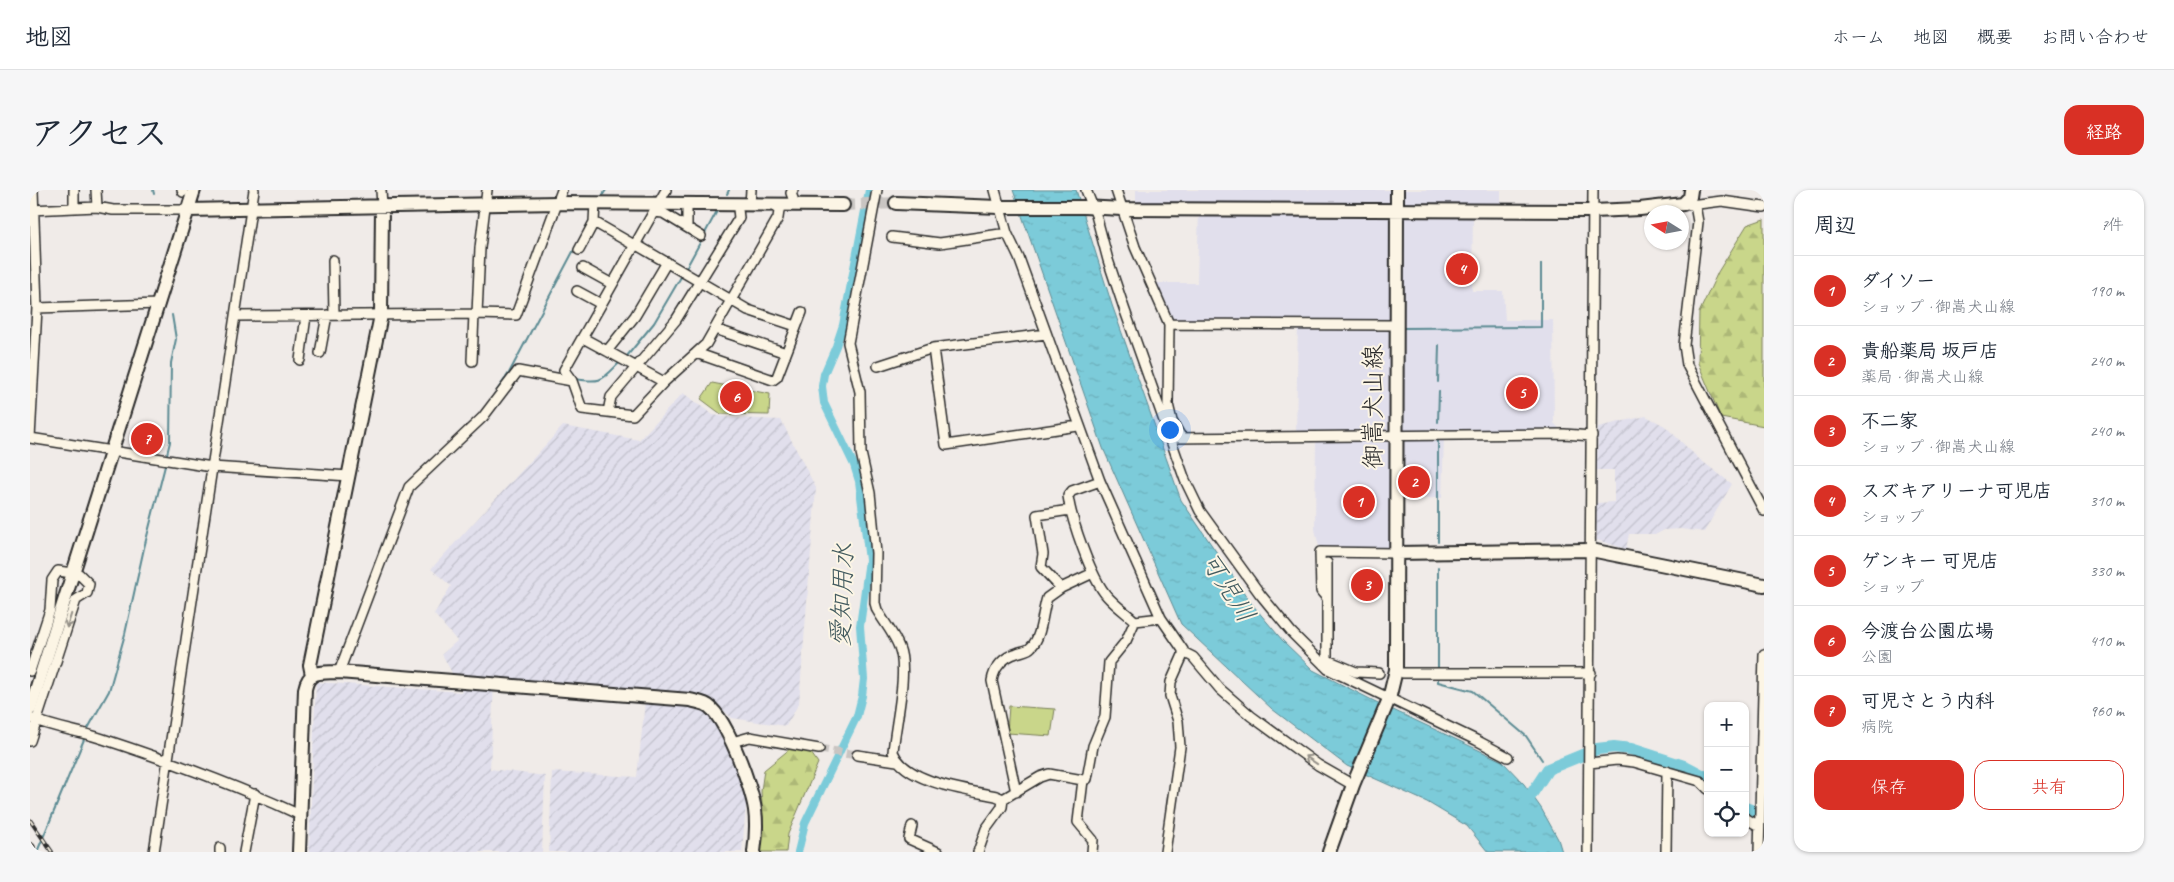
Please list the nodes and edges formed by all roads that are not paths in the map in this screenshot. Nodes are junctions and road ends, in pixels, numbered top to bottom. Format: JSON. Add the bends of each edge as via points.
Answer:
{"nodes":[{"id":1,"x":33,"y":190,"type":"edge"},
{"id":2,"x":74,"y":190,"type":"edge"},
{"id":3,"x":96,"y":190,"type":"edge"},
{"id":4,"x":254,"y":190,"type":"edge"},
{"id":5,"x":382,"y":190,"type":"edge"},
{"id":6,"x":487,"y":190,"type":"edge"},
{"id":7,"x":562,"y":190,"type":"edge"},
{"id":8,"x":666,"y":190,"type":"edge"},
{"id":9,"x":751,"y":190,"type":"edge"},
{"id":10,"x":793,"y":190,"type":"edge"},
{"id":11,"x":877,"y":190,"type":"edge"},
{"id":12,"x":995,"y":190,"type":"edge"},
{"id":13,"x":1086,"y":190,"type":"edge"},
{"id":14,"x":1116,"y":190,"type":"edge"},
{"id":15,"x":1396,"y":190,"type":"edge"},
{"id":16,"x":1594,"y":190,"type":"edge"},
{"id":17,"x":186,"y":191,"type":"edge"},
{"id":18,"x":1690,"y":199,"type":"edge"},
{"id":19,"x":558,"y":203,"type":"junction"},
{"id":20,"x":595,"y":203,"type":"junction"},
{"id":21,"x":688,"y":203,"type":"junction"},
{"id":22,"x":896,"y":203,"type":"tunnel mouth"},
{"id":23,"x":486,"y":204,"type":"junction"},
{"id":24,"x":780,"y":204,"type":"junction"},
{"id":25,"x":795,"y":204,"type":"junction"},
{"id":26,"x":745,"y":205,"type":"junction"},
{"id":27,"x":843,"y":205,"type":"tunnel mouth"},
{"id":28,"x":382,"y":206,"type":"junction"},
{"id":29,"x":97,"y":207,"type":"junction"},
{"id":30,"x":999,"y":207,"type":"junction"},
{"id":31,"x":1088,"y":207,"type":"junction"},
{"id":32,"x":1764,"y":207,"type":"edge"},
{"id":33,"x":74,"y":208,"type":"junction"},
{"id":34,"x":656,"y":208,"type":"junction"},
{"id":35,"x":252,"y":209,"type":"junction"},
{"id":36,"x":1122,"y":209,"type":"junction"},
{"id":37,"x":32,"y":210,"type":"edge"},
{"id":38,"x":188,"y":210,"type":"junction"},
{"id":39,"x":1397,"y":210,"type":"junction"},
{"id":40,"x":1593,"y":211,"type":"junction"},
{"id":41,"x":594,"y":222,"type":"junction"},
{"id":42,"x":687,"y":226,"type":"junction"},
{"id":43,"x":1007,"y":234,"type":"junction"},
{"id":44,"x":701,"y":236,"type":"dead end"},
{"id":45,"x":892,"y":238,"type":"dead end"},
{"id":46,"x":634,"y":244,"type":"junction"},
{"id":47,"x":579,"y":250,"type":"dead end"},
{"id":48,"x":333,"y":260,"type":"dead end"},
{"id":49,"x":666,"y":262,"type":"junction"},
{"id":50,"x":33,"y":264,"type":"edge"},
{"id":51,"x":583,"y":268,"type":"dead end"},
{"id":52,"x":701,"y":282,"type":"junction"},
{"id":53,"x":612,"y":284,"type":"junction"},
{"id":54,"x":577,"y":291,"type":"dead end"},
{"id":55,"x":731,"y":300,"type":"junction"},
{"id":56,"x":159,"y":304,"type":"junction"},
{"id":57,"x":602,"y":304,"type":"junction"},
{"id":58,"x":38,"y":308,"type":"junction"},
{"id":59,"x":802,"y":312,"type":"dead end"},
{"id":60,"x":476,"y":314,"type":"junction"},
{"id":61,"x":330,"y":315,"type":"junction"},
{"id":62,"x":235,"y":316,"type":"junction"},
{"id":63,"x":306,"y":316,"type":"junction"},
{"id":64,"x":381,"y":316,"type":"junction"},
{"id":65,"x":1168,"y":324,"type":"junction"},
{"id":66,"x":1396,"y":325,"type":"junction"},
{"id":67,"x":796,"y":326,"type":"junction"},
{"id":68,"x":715,"y":329,"type":"junction"},
{"id":69,"x":1046,"y":334,"type":"junction"},
{"id":70,"x":583,"y":338,"type":"junction"},
{"id":71,"x":933,"y":348,"type":"junction"},
{"id":72,"x":608,"y":351,"type":"junction"},
{"id":73,"x":320,"y":353,"type":"dead end"},
{"id":74,"x":696,"y":354,"type":"junction"},
{"id":75,"x":786,"y":354,"type":"junction"},
{"id":76,"x":300,"y":360,"type":"dead end"},
{"id":77,"x":472,"y":361,"type":"dead end"},
{"id":78,"x":878,"y":366,"type":"dead end"},
{"id":79,"x":637,"y":368,"type":"junction"},
{"id":80,"x":572,"y":381,"type":"junction"},
{"id":81,"x":664,"y":382,"type":"junction"},
{"id":82,"x":608,"y":412,"type":"junction"},
{"id":83,"x":1078,"y":426,"type":"junction"},
{"id":84,"x":1396,"y":436,"type":"junction"},
{"id":85,"x":1592,"y":436,"type":"junction"},
{"id":86,"x":1176,"y":438,"type":"junction"},
{"id":87,"x":110,"y":451,"type":"junction"},
{"id":88,"x":212,"y":467,"type":"junction"},
{"id":89,"x":349,"y":476,"type":"junction"},
{"id":90,"x":1100,"y":481,"type":"junction"},
{"id":91,"x":1070,"y":510,"type":"junction"},
{"id":92,"x":1764,"y":512,"type":"edge"},
{"id":93,"x":1591,"y":550,"type":"junction"},
{"id":94,"x":1396,"y":554,"type":"junction"},
{"id":95,"x":1327,"y":562,"type":"dead end"},
{"id":96,"x":73,"y":572,"type":"junction"},
{"id":97,"x":1093,"y":573,"type":"junction"},
{"id":98,"x":1764,"y":585,"type":"edge"},
{"id":99,"x":1061,"y":588,"type":"junction"},
{"id":100,"x":1327,"y":599,"type":"junction"},
{"id":101,"x":1161,"y":618,"type":"junction"},
{"id":102,"x":1135,"y":621,"type":"junction"},
{"id":103,"x":1183,"y":652,"type":"junction"},
{"id":104,"x":1764,"y":654,"type":"edge"},
{"id":105,"x":1333,"y":662,"type":"junction"},
{"id":106,"x":30,"y":671,"type":"edge"},
{"id":107,"x":339,"y":672,"type":"junction"},
{"id":108,"x":1334,"y":673,"type":"junction"},
{"id":109,"x":1379,"y":673,"type":"dead end"},
{"id":110,"x":1591,"y":673,"type":"junction"},
{"id":111,"x":1403,"y":674,"type":"dead end"},
{"id":112,"x":312,"y":675,"type":"junction"},
{"id":113,"x":1389,"y":699,"type":"junction"},
{"id":114,"x":30,"y":709,"type":"edge"},
{"id":115,"x":33,"y":719,"type":"edge"},
{"id":116,"x":30,"y":741,"type":"edge"},
{"id":117,"x":732,"y":742,"type":"junction"},
{"id":118,"x":818,"y":749,"type":"tunnel mouth"},
{"id":119,"x":857,"y":756,"type":"tunnel mouth"},
{"id":120,"x":1508,"y":757,"type":"dead end"},
{"id":121,"x":168,"y":760,"type":"junction"},
{"id":122,"x":897,"y":761,"type":"junction"},
{"id":123,"x":1590,"y":763,"type":"junction"},
{"id":124,"x":1667,"y":771,"type":"junction"},
{"id":125,"x":1083,"y":780,"type":"junction"},
{"id":126,"x":1353,"y":785,"type":"junction"},
{"id":127,"x":1704,"y":786,"type":"edge"},
{"id":128,"x":1016,"y":792,"type":"junction"},
{"id":129,"x":255,"y":794,"type":"junction"},
{"id":130,"x":1003,"y":799,"type":"junction"},
{"id":131,"x":300,"y":815,"type":"junction"},
{"id":132,"x":1749,"y":820,"type":"edge"},
{"id":133,"x":912,"y":826,"type":"dead end"},
{"id":134,"x":1759,"y":826,"type":"junction"},
{"id":135,"x":30,"y":848,"type":"edge"},
{"id":136,"x":30,"y":852,"type":"edge"},
{"id":137,"x":154,"y":852,"type":"edge"},
{"id":138,"x":244,"y":852,"type":"edge"},
{"id":139,"x":299,"y":852,"type":"edge"},
{"id":140,"x":754,"y":852,"type":"edge"},
{"id":141,"x":938,"y":852,"type":"edge"},
{"id":142,"x":978,"y":852,"type":"edge"},
{"id":143,"x":1092,"y":852,"type":"edge"},
{"id":144,"x":1164,"y":852,"type":"edge"},
{"id":145,"x":1329,"y":852,"type":"edge"},
{"id":146,"x":1588,"y":852,"type":"edge"},
{"id":147,"x":1666,"y":852,"type":"edge"},
{"id":148,"x":1758,"y":852,"type":"edge"}],
"edges":[{"from":1,"to":37,"type":"street"},
{"from":2,"to":33,"type":"street"},
{"from":3,"to":29,"type":"street"},
{"from":4,"to":35,"type":"street"},
{"from":5,"to":28,"type":"street"},
{"from":6,"to":23,"type":"street"},
{"from":7,"to":19,"type":"street"},
{"from":8,"to":34,"type":"street"},
{"from":9,"to":26,"type":"street"},
{"from":10,"to":25,"type":"street"},
{"from":11,"to":122,"type":"street","via":[[848,343],[860,392],[861,453],[870,493],[876,554],[875,603],[902,657],[894,752]]},
{"from":12,"to":30,"type":"street"},
{"from":13,"to":31,"type":"street"},
{"from":14,"to":36,"type":"street"},
{"from":15,"to":39,"type":"street","name":"御嵩犬山線"},
{"from":16,"to":40,"type":"street"},
{"from":17,"to":38,"type":"street"},
{"from":18,"to":32,"type":"street"},
{"from":18,"to":40,"type":"street","via":[[1640,209]]},
{"from":18,"to":92,"type":"street","via":[[1698,222],[1684,345],[1687,365]]},
{"from":19,"to":20,"type":"street"},
{"from":19,"to":23,"type":"street"},
{"from":19,"to":60,"type":"street","via":[[516,315]]},
{"from":20,"to":34,"type":"street"},
{"from":20,"to":41,"type":"street"},
{"from":21,"to":26,"type":"street"},
{"from":21,"to":34,"type":"street"},
{"from":21,"to":42,"type":"street"},
{"from":22,"to":30,"type":"street"},
{"from":23,"to":28,"type":"street"},
{"from":23,"to":60,"type":"street"},
{"from":24,"to":25,"type":"street"},
{"from":24,"to":26,"type":"street"},
{"from":24,"to":55,"type":"street","via":[[778,218]]},
{"from":25,"to":27,"type":"street"},
{"from":26,"to":52,"type":"street","via":[[738,209],[739,218]]},
{"from":28,"to":35,"type":"street"},
{"from":28,"to":64,"type":"street"},
{"from":29,"to":33,"type":"street"},
{"from":29,"to":38,"type":"street"},
{"from":30,"to":31,"type":"street"},
{"from":30,"to":43,"type":"street"},
{"from":31,"to":36,"type":"street"},
{"from":31,"to":86,"type":"street"},
{"from":33,"to":37,"type":"street"},
{"from":34,"to":42,"type":"street"},
{"from":34,"to":46,"type":"street"},
{"from":35,"to":38,"type":"street"},
{"from":35,"to":62,"type":"street"},
{"from":36,"to":39,"type":"street"},
{"from":36,"to":65,"type":"street"},
{"from":37,"to":50,"type":"street"},
{"from":38,"to":56,"type":"street"},
{"from":39,"to":40,"type":"street"},
{"from":39,"to":66,"type":"street","name":"御嵩犬山線"},
{"from":40,"to":85,"type":"street"},
{"from":41,"to":46,"type":"street"},
{"from":41,"to":47,"type":"street"},
{"from":42,"to":44,"type":"street"},
{"from":43,"to":45,"type":"street","via":[[940,242]]},
{"from":43,"to":69,"type":"street"},
{"from":46,"to":49,"type":"street"},
{"from":46,"to":53,"type":"street"},
{"from":48,"to":61,"type":"street"},
{"from":49,"to":52,"type":"street"},
{"from":49,"to":72,"type":"street","via":[[635,316]]},
{"from":50,"to":58,"type":"street"},
{"from":51,"to":53,"type":"street"},
{"from":52,"to":55,"type":"street"},
{"from":52,"to":79,"type":"street","via":[[676,320]]},
{"from":53,"to":57,"type":"street"},
{"from":54,"to":57,"type":"street"},
{"from":55,"to":67,"type":"street","via":[[748,310]]},
{"from":55,"to":68,"type":"street"},
{"from":56,"to":58,"type":"street"},
{"from":56,"to":87,"type":"street"},
{"from":57,"to":70,"type":"street"},
{"from":58,"to":87,"type":"street","via":[[30,438]]},
{"from":59,"to":67,"type":"street"},
{"from":60,"to":64,"type":"street"},
{"from":60,"to":77,"type":"street"},
{"from":61,"to":63,"type":"street"},
{"from":61,"to":64,"type":"street"},
{"from":61,"to":73,"type":"street"},
{"from":62,"to":63,"type":"street"},
{"from":62,"to":88,"type":"street"},
{"from":63,"to":76,"type":"street"},
{"from":64,"to":89,"type":"street"},
{"from":65,"to":66,"type":"street"},
{"from":65,"to":86,"type":"street","via":[[1168,404]]},
{"from":66,"to":84,"type":"street","name":"御嵩犬山線"},
{"from":67,"to":75,"type":"street"},
{"from":68,"to":74,"type":"street"},
{"from":68,"to":75,"type":"street"},
{"from":69,"to":71,"type":"street"},
{"from":69,"to":83,"type":"street"},
{"from":70,"to":72,"type":"street"},
{"from":70,"to":80,"type":"street","via":[[564,370]]},
{"from":71,"to":78,"type":"street"},
{"from":71,"to":83,"type":"street","via":[[946,445]]},
{"from":72,"to":79,"type":"street"},
{"from":74,"to":75,"type":"street","via":[[769,380],[777,377]]},
{"from":74,"to":81,"type":"street"},
{"from":79,"to":81,"type":"street"},
{"from":79,"to":82,"type":"street","via":[[611,398]]},
{"from":80,"to":82,"type":"street","via":[[582,409]]},
{"from":80,"to":107,"type":"street","via":[[518,371],[484,417],[409,487]]},
{"from":81,"to":82,"type":"street","via":[[633,415]]},
{"from":83,"to":90,"type":"street"},
{"from":84,"to":85,"type":"street"},
{"from":84,"to":86,"type":"street"},
{"from":84,"to":94,"type":"street","name":"御嵩犬山線"},
{"from":85,"to":93,"type":"street"},
{"from":86,"to":108,"type":"street","via":[[1185,480],[1200,511],[1292,633]]},
{"from":87,"to":88,"type":"street"},
{"from":87,"to":96,"type":"street"},
{"from":88,"to":89,"type":"street"},
{"from":88,"to":121,"type":"street"},
{"from":89,"to":112,"type":"street","via":[[310,665]]},
{"from":90,"to":91,"type":"street","via":[[1072,491],[1068,496]]},
{"from":90,"to":101,"type":"street"},
{"from":91,"to":97,"type":"street"},
{"from":91,"to":99,"type":"street","via":[[1037,514],[1043,554],[1041,567]]},
{"from":93,"to":94,"type":"street"},
{"from":93,"to":98,"type":"street"},
{"from":93,"to":110,"type":"street"},
{"from":94,"to":100,"type":"street","via":[[1320,552],[1321,591]]},
{"from":94,"to":113,"type":"street","name":"御嵩犬山線","via":[[1396,670]]},
{"from":95,"to":100,"type":"street"},
{"from":96,"to":106,"type":"street","via":[[58,571],[52,580],[50,610]]},
{"from":96,"to":114,"type":"street"},
{"from":96,"to":115,"type":"street","one_way":true,"via":[[84,577],[89,584],[87,593],[76,600]]},
{"from":97,"to":99,"type":"street"},
{"from":97,"to":102,"type":"street","via":[[1106,595]]},
{"from":99,"to":128,"type":"street","via":[[1047,598],[1038,634],[1030,649],[1011,654],[999,664],[992,681]]},
{"from":100,"to":105,"type":"street","via":[[1327,660]]},
{"from":101,"to":102,"type":"street"},
{"from":101,"to":103,"type":"street"},
{"from":102,"to":125,"type":"street","via":[[1126,641],[1109,662],[1104,717],[1093,746],[1089,776]]},
{"from":126,"to":103,"type":"street","one_way":true,"via":[[1318,765],[1258,721],[1220,689],[1193,657]]},
{"from":103,"to":144,"type":"street","via":[[1171,682],[1170,696],[1178,721],[1180,747]]},
{"from":104,"to":134,"type":"street"},
{"from":105,"to":108,"type":"street"},
{"from":105,"to":109,"type":"street","via":[[1356,672]]},
{"from":107,"to":112,"type":"street"},
{"from":107,"to":117,"type":"street","via":[[690,700],[706,704],[718,716]]},
{"from":108,"to":113,"type":"street"},
{"from":110,"to":111,"type":"street"},
{"from":110,"to":123,"type":"street"},
{"from":112,"to":131,"type":"street","via":[[305,689]]},
{"from":113,"to":120,"type":"street"},
{"from":113,"to":126,"type":"street","name":"御嵩犬山線"},
{"from":115,"to":116,"type":"street"},
{"from":115,"to":121,"type":"street"},
{"from":117,"to":118,"type":"street","via":[[750,737]]},
{"from":117,"to":140,"type":"street","via":[[749,783],[755,809]]},
{"from":119,"to":122,"type":"street"},
{"from":121,"to":129,"type":"street"},
{"from":121,"to":137,"type":"street"},
{"from":122,"to":130,"type":"street","via":[[940,785]]},
{"from":123,"to":124,"type":"street","via":[[1617,760]]},
{"from":123,"to":146,"type":"street"},
{"from":124,"to":127,"type":"street"},
{"from":124,"to":147,"type":"street"},
{"from":125,"to":128,"type":"street","via":[[1049,774]]},
{"from":125,"to":143,"type":"street","via":[[1078,822],[1093,840]]},
{"from":126,"to":145,"type":"street","name":"御嵩犬山線"},
{"from":128,"to":130,"type":"street"},
{"from":129,"to":131,"type":"street"},
{"from":129,"to":138,"type":"street"},
{"from":130,"to":142,"type":"street"},
{"from":131,"to":139,"type":"street"},
{"from":132,"to":134,"type":"street"},
{"from":133,"to":141,"type":"street","via":[[909,839]]},
{"from":134,"to":148,"type":"street"},
{"from":135,"to":136,"type":"street"}]}
